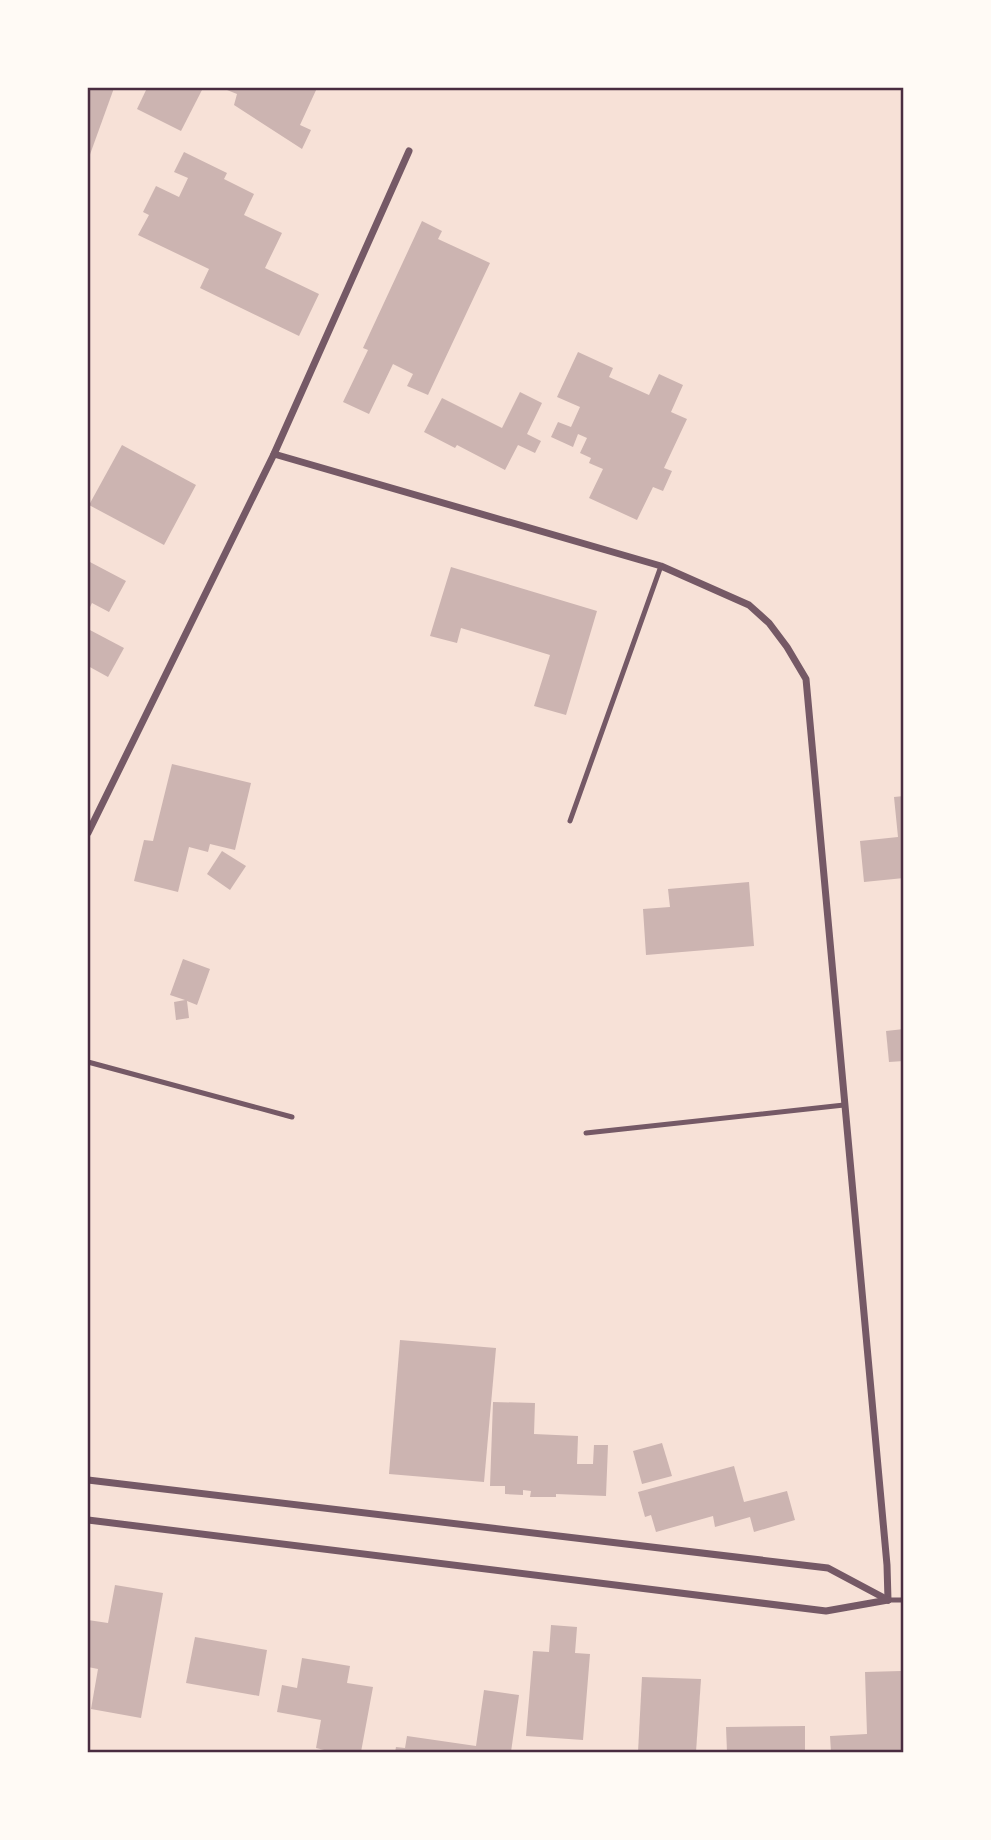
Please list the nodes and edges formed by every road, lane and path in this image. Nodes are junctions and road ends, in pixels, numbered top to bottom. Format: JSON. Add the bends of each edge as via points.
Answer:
{"nodes":[{"id":1,"x":409,"y":151,"type":"dead end"},
{"id":2,"x":274,"y":454,"type":"junction"},
{"id":3,"x":662,"y":566,"type":"junction"},
{"id":4,"x":570,"y":821,"type":"dead end"},
{"id":5,"x":88,"y":833,"type":"edge"},
{"id":6,"x":88,"y":1062,"type":"edge"},
{"id":7,"x":845,"y":1105,"type":"junction"},
{"id":8,"x":292,"y":1116,"type":"dead end"},
{"id":9,"x":586,"y":1133,"type":"dead end"},
{"id":10,"x":88,"y":1480,"type":"edge"},
{"id":11,"x":88,"y":1520,"type":"edge"},
{"id":12,"x":888,"y":1600,"type":"junction"},
{"id":13,"x":904,"y":1600,"type":"edge"}],
"edges":[{"from":1,"to":2,"type":"street"},
{"from":2,"to":3,"type":"street"},
{"from":2,"to":5,"type":"street"},
{"from":3,"to":4,"type":"lane"},
{"from":3,"to":7,"type":"street","via":[[749,605],[769,623],[806,679]]},
{"from":6,"to":8,"type":"lane"},
{"from":7,"to":9,"type":"lane"},
{"from":7,"to":12,"type":"street"},
{"from":10,"to":12,"type":"street","via":[[828,1568]]},
{"from":11,"to":12,"type":"street","via":[[826,1611]]},
{"from":12,"to":13,"type":"lane"}]}
